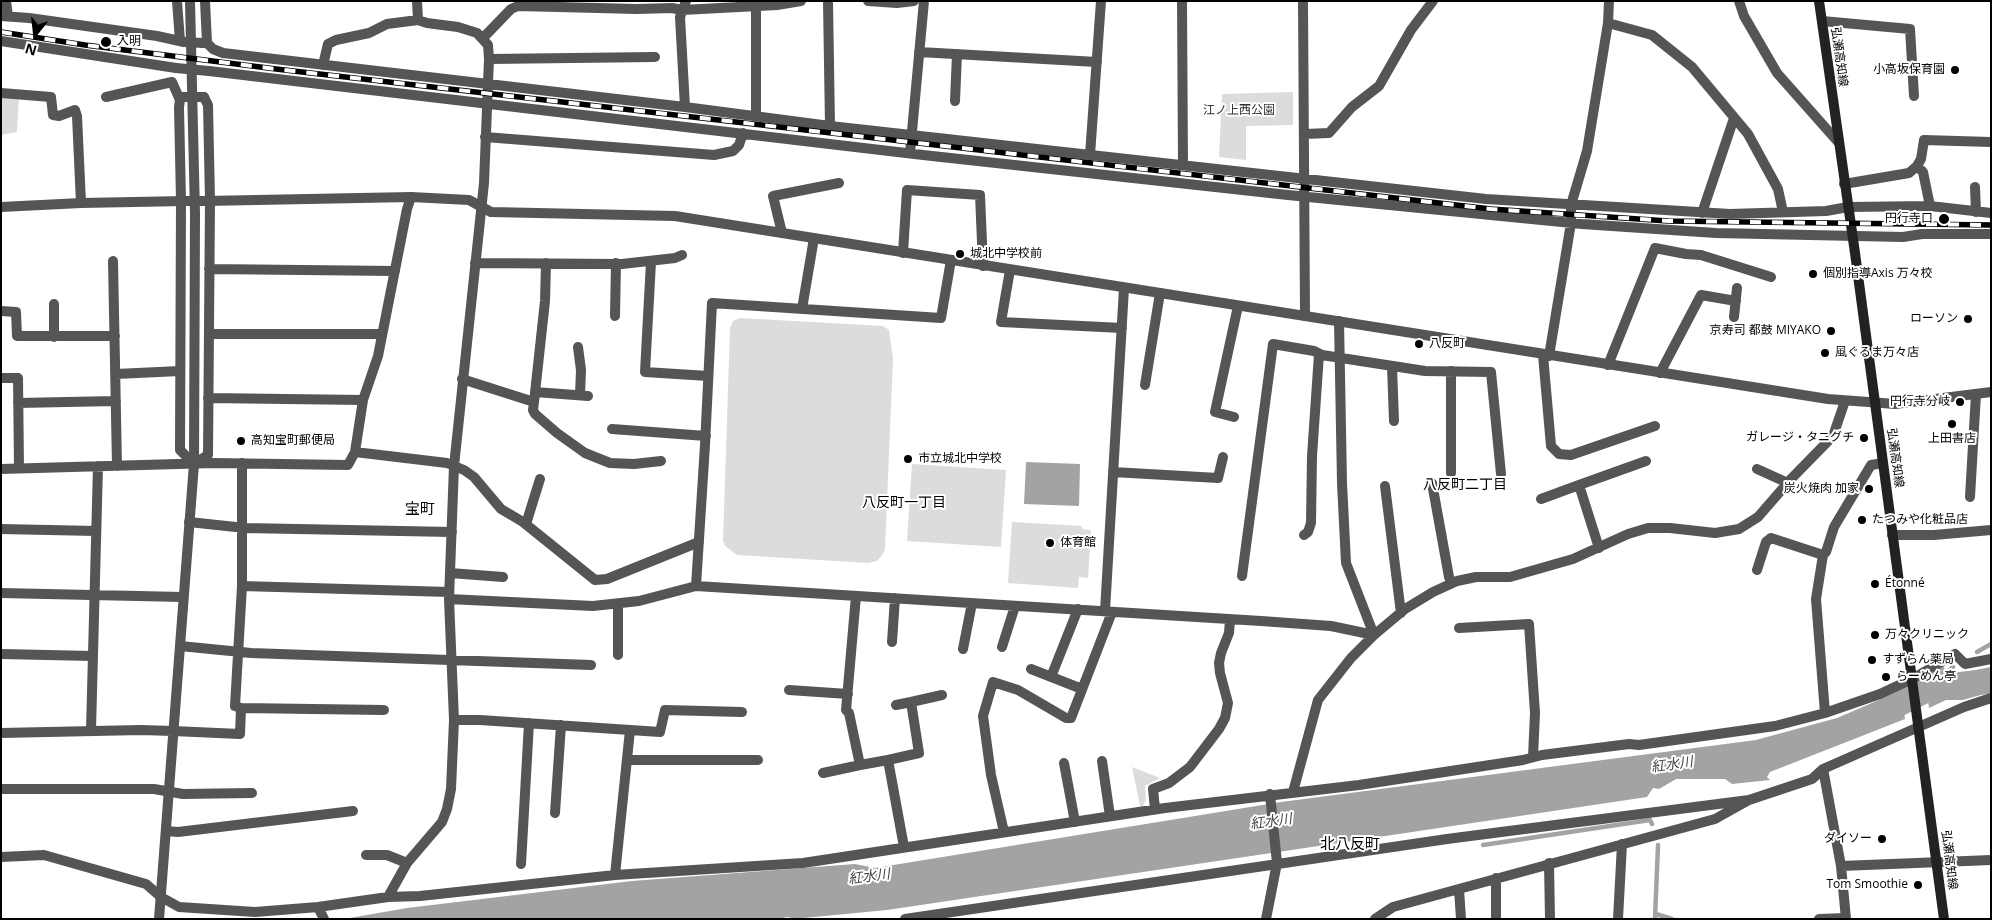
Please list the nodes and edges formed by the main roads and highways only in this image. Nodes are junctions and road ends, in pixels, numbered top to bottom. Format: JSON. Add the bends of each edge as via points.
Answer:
{"nodes":[{"id":1,"x":1819,"y":1,"type":"edge"},
{"id":2,"x":1944,"y":919,"type":"edge"}],
"edges":[{"from":1,"to":2,"type":"main road","name":"弘瀬高知線"}]}
